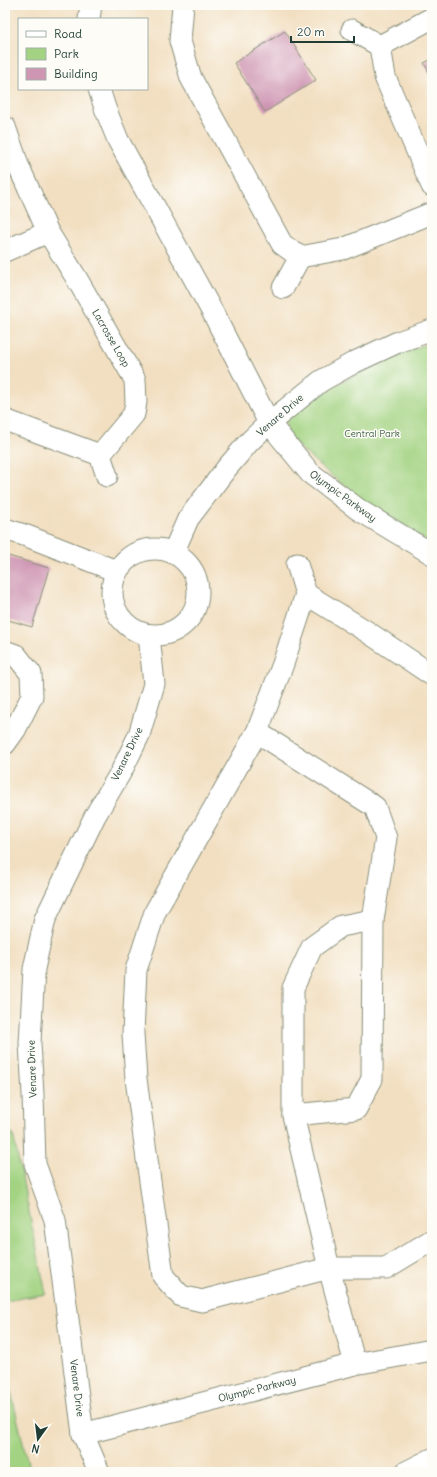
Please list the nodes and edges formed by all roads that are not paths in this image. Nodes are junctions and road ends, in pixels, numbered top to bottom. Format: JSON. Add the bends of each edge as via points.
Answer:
{"nodes":[{"id":1,"x":91,"y":5,"type":"edge"},
{"id":2,"x":182,"y":5,"type":"edge"},
{"id":3,"x":89,"y":18,"type":"edge"},
{"id":4,"x":432,"y":18,"type":"edge"},
{"id":5,"x":352,"y":30,"type":"dead end"},
{"id":6,"x":380,"y":46,"type":"junction"},
{"id":7,"x":99,"y":90,"type":"edge"},
{"id":8,"x":5,"y":127,"type":"edge"},
{"id":9,"x":11,"y":167,"type":"edge"},
{"id":10,"x":432,"y":186,"type":"edge"},
{"id":11,"x":432,"y":213,"type":"edge"},
{"id":12,"x":48,"y":232,"type":"junction"},
{"id":13,"x":5,"y":251,"type":"edge"},
{"id":14,"x":300,"y":257,"type":"junction"},
{"id":15,"x":283,"y":288,"type":"dead end"},
{"id":16,"x":432,"y":330,"type":"edge"},
{"id":17,"x":5,"y":420,"type":"edge"},
{"id":18,"x":268,"y":423,"type":"junction"},
{"id":19,"x":100,"y":456,"type":"junction"},
{"id":20,"x":107,"y":476,"type":"dead end"},
{"id":21,"x":5,"y":529,"type":"edge"},
{"id":22,"x":173,"y":553,"type":"junction"},
{"id":23,"x":432,"y":554,"type":"edge"},
{"id":24,"x":297,"y":564,"type":"dead end"},
{"id":25,"x":116,"y":571,"type":"junction"},
{"id":26,"x":306,"y":594,"type":"junction"},
{"id":27,"x":149,"y":635,"type":"junction"},
{"id":28,"x":5,"y":651,"type":"edge"},
{"id":29,"x":432,"y":675,"type":"edge"},
{"id":30,"x":257,"y":732,"type":"junction"},
{"id":31,"x":5,"y":744,"type":"edge"},
{"id":32,"x":373,"y":920,"type":"junction"},
{"id":33,"x":293,"y":1115,"type":"junction"},
{"id":34,"x":432,"y":1240,"type":"edge"},
{"id":35,"x":329,"y":1268,"type":"junction"},
{"id":36,"x":432,"y":1350,"type":"edge"},
{"id":37,"x":355,"y":1364,"type":"junction"},
{"id":38,"x":83,"y":1434,"type":"junction"},
{"id":39,"x":432,"y":1459,"type":"edge"},
{"id":40,"x":99,"y":1472,"type":"edge"},
{"id":41,"x":406,"y":1472,"type":"edge"}],
"edges":[{"from":1,"to":3,"type":"street"},
{"from":2,"to":14,"type":"street","via":[[180,42],[191,78],[282,244]]},
{"from":4,"to":6,"type":"street"},
{"from":5,"to":6,"type":"street"},
{"from":6,"to":10,"type":"street","via":[[385,77]]},
{"from":7,"to":18,"type":"street","name":"Olympic Parkway","via":[[118,140],[213,313]]},
{"from":8,"to":9,"type":"street","name":"Lacrosse Loop"},
{"from":9,"to":12,"type":"street","name":"Lacrosse Loop"},
{"from":11,"to":14,"type":"street","via":[[343,249]]},
{"from":12,"to":13,"type":"street"},
{"from":12,"to":19,"type":"street","name":"Lacrosse Loop","via":[[135,380],[134,414]]},
{"from":14,"to":15,"type":"street"},
{"from":16,"to":18,"type":"street","name":"Venare Drive","via":[[398,342],[321,381]]},
{"from":17,"to":19,"type":"street"},
{"from":18,"to":22,"type":"street","name":"Venare Drive","via":[[226,469],[188,519]]},
{"from":18,"to":23,"type":"street","name":"Olympic Parkway","via":[[310,474],[359,510]]},
{"from":19,"to":20,"type":"street"},
{"from":21,"to":25,"type":"street"},
{"from":22,"to":25,"type":"street","via":[[147,549],[135,553]]},
{"from":22,"to":27,"type":"street","via":[[184,560],[193,571],[198,584],[198,597],[187,622],[163,635]]},
{"from":24,"to":26,"type":"street"},
{"from":25,"to":27,"type":"street","via":[[112,584],[116,612],[124,623],[136,631]]},
{"from":26,"to":29,"type":"street"},
{"from":26,"to":30,"type":"street"},
{"from":27,"to":38,"type":"street","name":"Venare Drive","via":[[154,684],[139,735],[95,816],[45,919],[34,969],[30,1043],[35,1164],[55,1220]]},
{"from":28,"to":31,"type":"street","via":[[16,655],[31,674],[32,696]]},
{"from":30,"to":32,"type":"street","via":[[375,807],[386,838]]},
{"from":30,"to":35,"type":"street","via":[[155,912],[136,970],[133,1034],[137,1087],[163,1276],[181,1296],[202,1301]]},
{"from":32,"to":33,"type":"street","via":[[341,926],[312,947],[293,988]]},
{"from":32,"to":33,"type":"street","via":[[372,1079],[356,1109]]},
{"from":33,"to":35,"type":"street"},
{"from":34,"to":35,"type":"street","via":[[386,1268]]},
{"from":35,"to":37,"type":"street"},
{"from":36,"to":37,"type":"street","name":"Olympic Parkway"},
{"from":37,"to":38,"type":"street","name":"Olympic Parkway"},
{"from":38,"to":40,"type":"street","name":"Venare Drive"},
{"from":39,"to":41,"type":"street"}]}
